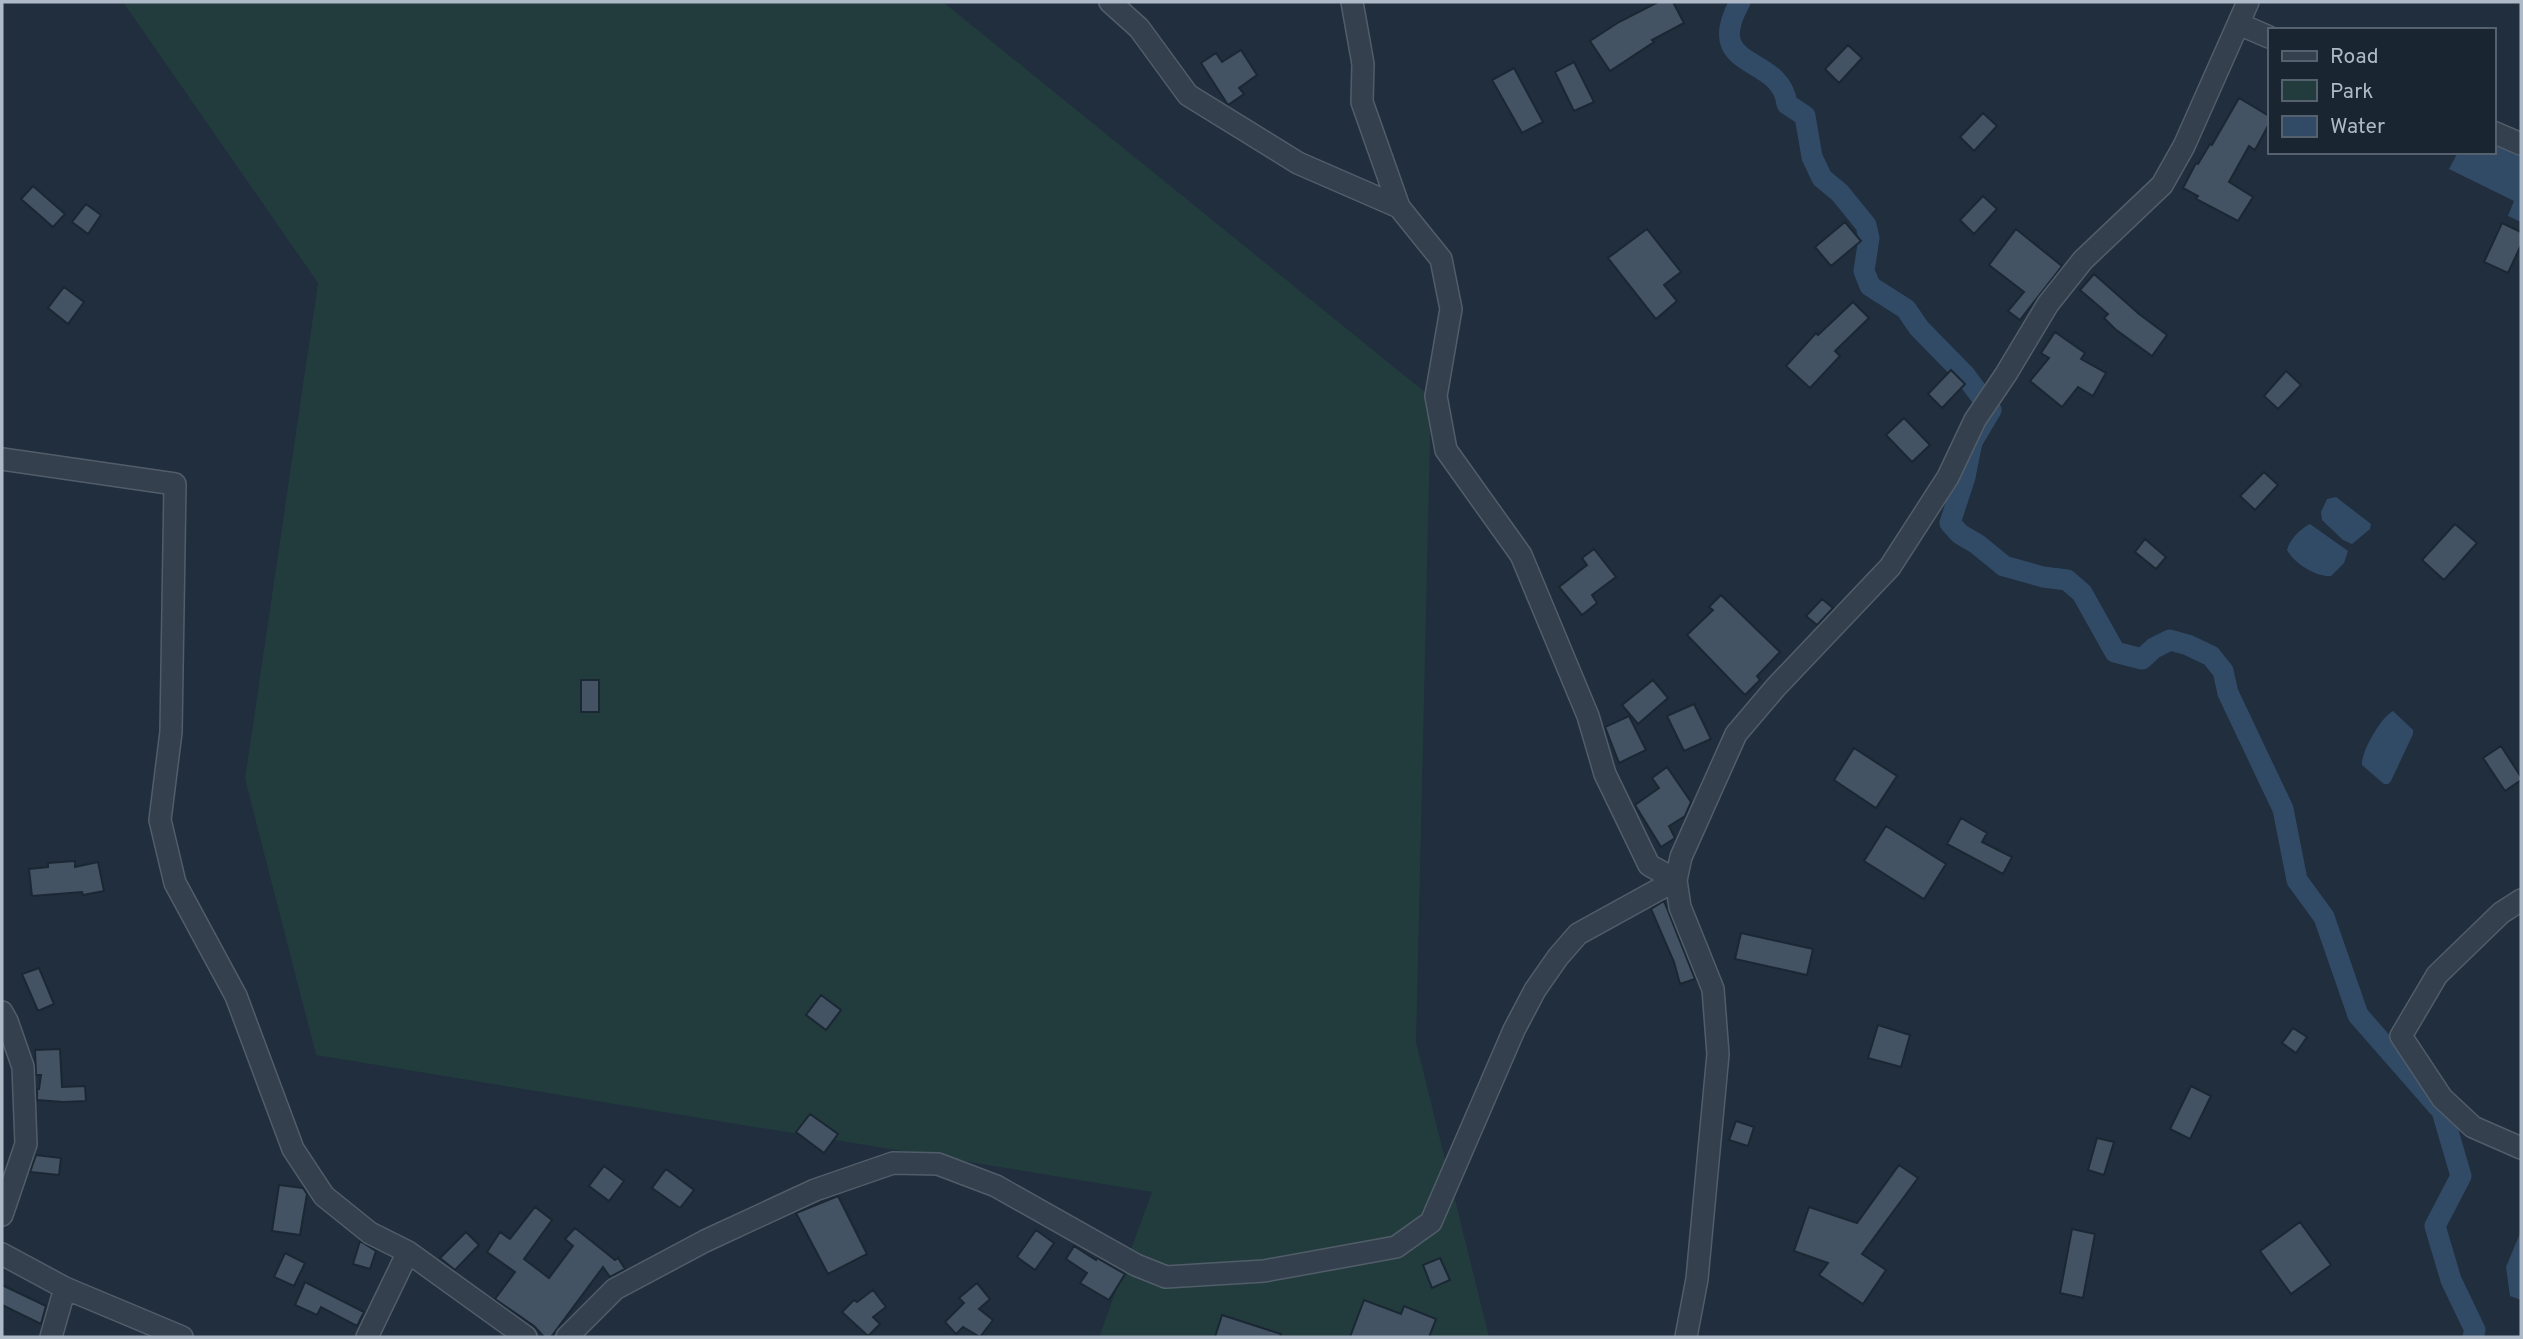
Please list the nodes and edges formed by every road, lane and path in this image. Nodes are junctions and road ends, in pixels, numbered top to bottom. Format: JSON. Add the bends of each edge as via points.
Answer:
{"nodes":[{"id":1,"x":1110,"y":2,"type":"edge"},
{"id":2,"x":1352,"y":2,"type":"edge"},
{"id":3,"x":2248,"y":2,"type":"edge"},
{"id":4,"x":2239,"y":24,"type":"junction"},
{"id":5,"x":2268,"y":37,"type":"edge"},
{"id":6,"x":2495,"y":133,"type":"edge"},
{"id":7,"x":2521,"y":144,"type":"edge"},
{"id":8,"x":1399,"y":207,"type":"junction"},
{"id":9,"x":2,"y":459,"type":"edge"},
{"id":10,"x":1676,"y":880,"type":"junction"},
{"id":11,"x":2521,"y":900,"type":"edge"},
{"id":12,"x":2,"y":1012,"type":"edge"},
{"id":13,"x":2521,"y":1148,"type":"edge"},
{"id":14,"x":2,"y":1215,"type":"edge"},
{"id":15,"x":408,"y":1252,"type":"junction"},
{"id":16,"x":2,"y":1254,"type":"edge"},
{"id":17,"x":65,"y":1289,"type":"junction"},
{"id":18,"x":51,"y":1337,"type":"edge"},
{"id":19,"x":182,"y":1337,"type":"edge"},
{"id":20,"x":367,"y":1337,"type":"edge"},
{"id":21,"x":526,"y":1337,"type":"edge"},
{"id":22,"x":567,"y":1337,"type":"edge"},
{"id":23,"x":1686,"y":1337,"type":"edge"}],
"edges":[{"from":1,"to":8,"type":"street","via":[[1139,28],[1188,95],[1298,163]]},
{"from":2,"to":8,"type":"street","via":[[1363,64],[1362,102]]},
{"from":3,"to":4,"type":"street"},
{"from":4,"to":5,"type":"street"},
{"from":4,"to":10,"type":"street","via":[[2162,185],[2083,260],[2048,304],[1890,567],[1736,734],[1681,857]]},
{"from":6,"to":7,"type":"street"},
{"from":8,"to":10,"type":"street","via":[[1441,259],[1451,309],[1436,396],[1446,450],[1521,555],[1588,716],[1605,774],[1649,865]]},
{"from":9,"to":15,"type":"street","via":[[175,484],[171,732],[160,820],[175,883],[236,996],[293,1149],[324,1196],[370,1233]]},
{"from":10,"to":22,"type":"street","via":[[1578,934],[1558,957],[1514,1030],[1431,1222],[1396,1247],[1264,1270],[1166,1278],[996,1186],[938,1164],[893,1163],[815,1189],[615,1289]]},
{"from":10,"to":23,"type":"street","via":[[1680,907],[1713,989],[1718,1054],[1697,1279]]},
{"from":11,"to":13,"type":"street","via":[[2501,912],[2437,975],[2401,1036],[2442,1098],[2473,1127]]},
{"from":12,"to":14,"type":"street","via":[[23,1068],[26,1144]]},
{"from":15,"to":20,"type":"street"},
{"from":15,"to":21,"type":"street"},
{"from":16,"to":17,"type":"street"},
{"from":17,"to":18,"type":"street"},
{"from":17,"to":19,"type":"street"}]}
